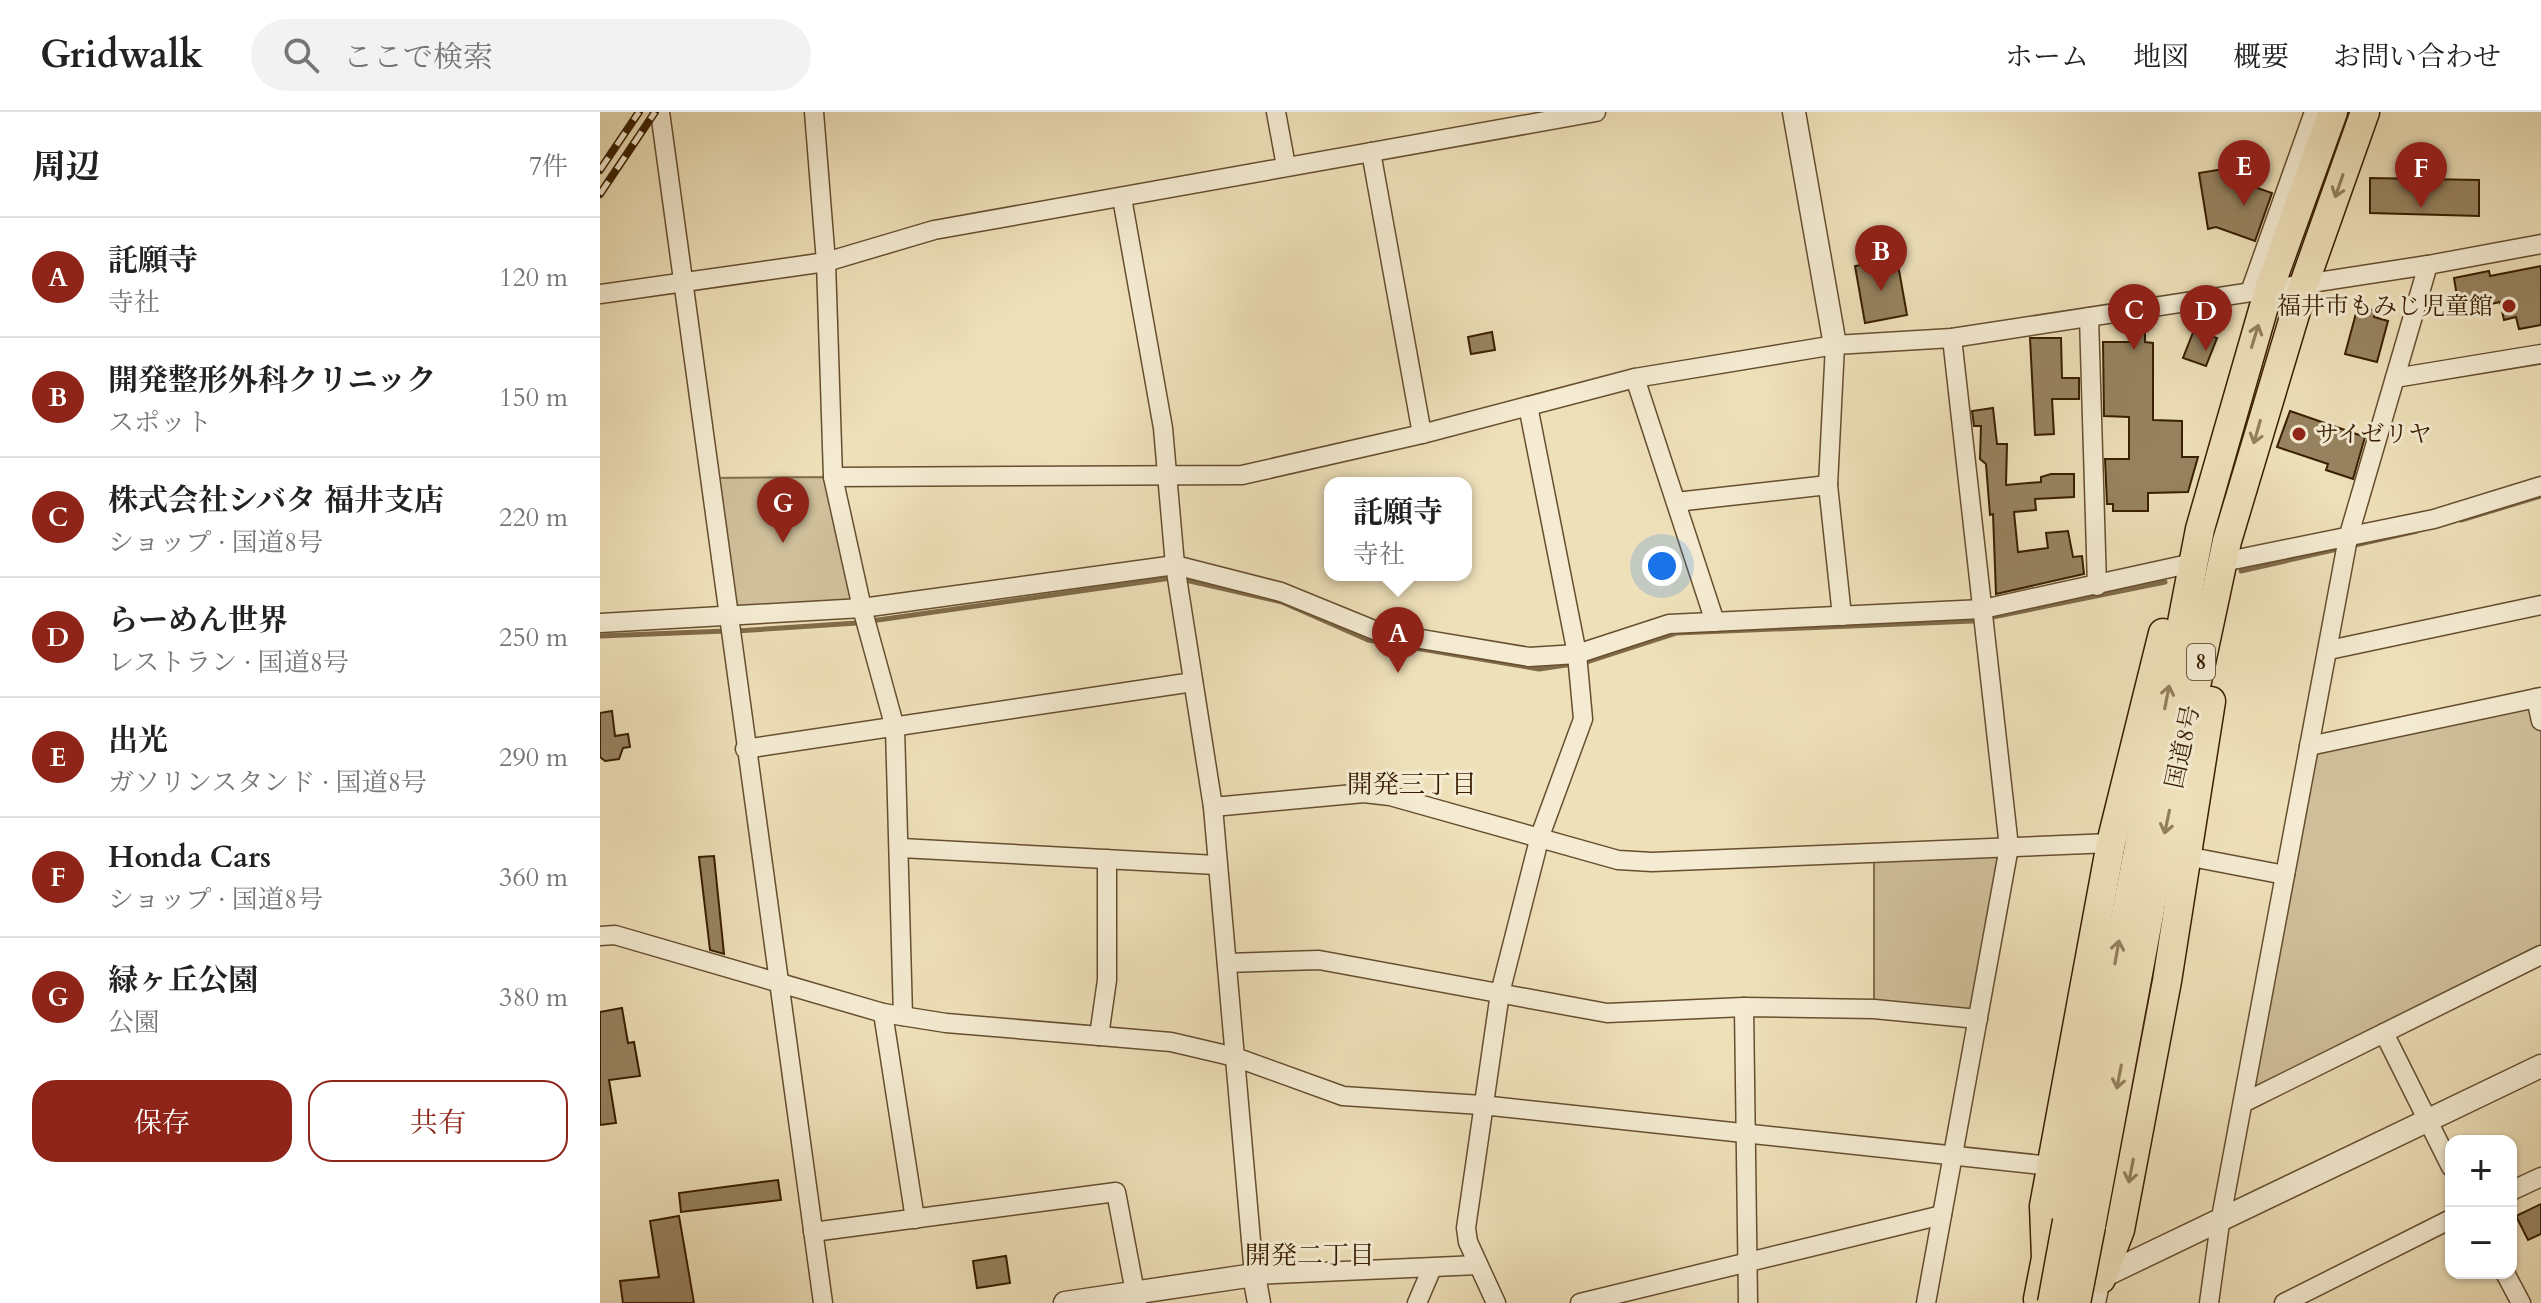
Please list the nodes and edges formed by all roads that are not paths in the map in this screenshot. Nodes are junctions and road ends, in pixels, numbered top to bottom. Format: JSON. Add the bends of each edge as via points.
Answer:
{"nodes":[{"id":1,"x":660,"y":112,"type":"edge"},
{"id":2,"x":814,"y":112,"type":"edge"},
{"id":3,"x":1276,"y":112,"type":"edge"},
{"id":4,"x":1596,"y":112,"type":"edge"},
{"id":5,"x":1794,"y":112,"type":"edge"},
{"id":6,"x":2314,"y":112,"type":"edge"},
{"id":7,"x":2333,"y":112,"type":"edge"},
{"id":8,"x":2365,"y":112,"type":"edge"},
{"id":9,"x":1371,"y":152,"type":"junction"},
{"id":10,"x":1286,"y":166,"type":"junction"},
{"id":11,"x":1122,"y":198,"type":"junction"},
{"id":12,"x":2541,"y":244,"type":"edge"},
{"id":13,"x":826,"y":262,"type":"junction"},
{"id":14,"x":2428,"y":265,"type":"junction"},
{"id":15,"x":683,"y":282,"type":"junction"},
{"id":16,"x":2304,"y":284,"type":"junction"},
{"id":17,"x":2259,"y":291,"type":"junction"},
{"id":18,"x":600,"y":294,"type":"edge"},
{"id":19,"x":2089,"y":317,"type":"junction"},
{"id":20,"x":1952,"y":338,"type":"junction"},
{"id":21,"x":1835,"y":345,"type":"junction"},
{"id":22,"x":2541,"y":354,"type":"edge"},
{"id":23,"x":1635,"y":378,"type":"junction"},
{"id":24,"x":2395,"y":378,"type":"junction"},
{"id":25,"x":1528,"y":406,"type":"junction"},
{"id":26,"x":1422,"y":434,"type":"junction"},
{"id":27,"x":833,"y":477,"type":"junction"},
{"id":28,"x":1166,"y":477,"type":"junction"},
{"id":29,"x":1828,"y":485,"type":"junction"},
{"id":30,"x":2541,"y":486,"type":"edge"},
{"id":31,"x":1676,"y":502,"type":"junction"},
{"id":32,"x":2348,"y":538,"type":"junction"},
{"id":33,"x":2225,"y":555,"type":"junction"},
{"id":34,"x":2193,"y":563,"type":"junction"},
{"id":35,"x":1175,"y":565,"type":"junction"},
{"id":36,"x":2097,"y":586,"type":"junction"},
{"id":37,"x":2541,"y":605,"type":"edge"},
{"id":38,"x":862,"y":608,"type":"junction"},
{"id":39,"x":1983,"y":609,"type":"junction"},
{"id":40,"x":727,"y":616,"type":"junction"},
{"id":41,"x":1842,"y":616,"type":"junction"},
{"id":42,"x":1715,"y":622,"type":"junction"},
{"id":43,"x":600,"y":623,"type":"edge"},
{"id":44,"x":2329,"y":650,"type":"junction"},
{"id":45,"x":1577,"y":654,"type":"junction"},
{"id":46,"x":1193,"y":682,"type":"junction"},
{"id":47,"x":2538,"y":697,"type":"edge"},
{"id":48,"x":2541,"y":721,"type":"edge"},
{"id":49,"x":895,"y":728,"type":"junction"},
{"id":50,"x":2309,"y":746,"type":"junction"},
{"id":51,"x":745,"y":749,"type":"junction"},
{"id":52,"x":1213,"y":807,"type":"junction"},
{"id":53,"x":1540,"y":836,"type":"junction"},
{"id":54,"x":2111,"y":843,"type":"junction"},
{"id":55,"x":2009,"y":847,"type":"junction"},
{"id":56,"x":901,"y":848,"type":"junction"},
{"id":57,"x":2186,"y":856,"type":"junction"},
{"id":58,"x":1107,"y":859,"type":"junction"},
{"id":59,"x":1216,"y":865,"type":"junction"},
{"id":60,"x":2285,"y":875,"type":"junction"},
{"id":61,"x":600,"y":936,"type":"edge"},
{"id":62,"x":2541,"y":955,"type":"edge"},
{"id":63,"x":1227,"y":963,"type":"junction"},
{"id":64,"x":778,"y":984,"type":"junction"},
{"id":65,"x":1500,"y":993,"type":"junction"},
{"id":66,"x":1744,"y":1007,"type":"junction"},
{"id":67,"x":883,"y":1013,"type":"junction"},
{"id":68,"x":903,"y":1016,"type":"junction"},
{"id":69,"x":1978,"y":1019,"type":"junction"},
{"id":70,"x":2384,"y":1033,"type":"junction"},
{"id":71,"x":1099,"y":1036,"type":"junction"},
{"id":72,"x":1235,"y":1057,"type":"junction"},
{"id":73,"x":2541,"y":1066,"type":"edge"},
{"id":74,"x":2243,"y":1103,"type":"junction"},
{"id":75,"x":1482,"y":1105,"type":"junction"},
{"id":76,"x":2429,"y":1122,"type":"junction"},
{"id":77,"x":1746,"y":1132,"type":"junction"},
{"id":78,"x":2445,"y":1155,"type":"edge"},
{"id":79,"x":1953,"y":1156,"type":"junction"},
{"id":80,"x":2051,"y":1166,"type":"junction"},
{"id":81,"x":2541,"y":1177,"type":"edge"},
{"id":82,"x":2517,"y":1188,"type":"edge"},
{"id":83,"x":1942,"y":1215,"type":"junction"},
{"id":84,"x":915,"y":1219,"type":"junction"},
{"id":85,"x":2445,"y":1222,"type":"edge"},
{"id":86,"x":2220,"y":1223,"type":"junction"},
{"id":87,"x":2079,"y":1224,"type":"junction"},
{"id":88,"x":813,"y":1232,"type":"junction"},
{"id":89,"x":1747,"y":1260,"type":"junction"},
{"id":90,"x":1478,"y":1265,"type":"junction"},
{"id":91,"x":1432,"y":1268,"type":"junction"},
{"id":92,"x":1254,"y":1275,"type":"junction"},
{"id":93,"x":2508,"y":1279,"type":"edge"},
{"id":94,"x":2098,"y":1291,"type":"edge"},
{"id":95,"x":1136,"y":1298,"type":"edge"},
{"id":96,"x":2037,"y":1302,"type":"edge"},
{"id":97,"x":823,"y":1303,"type":"edge"},
{"id":98,"x":1065,"y":1303,"type":"edge"},
{"id":99,"x":1259,"y":1303,"type":"edge"},
{"id":100,"x":1417,"y":1303,"type":"edge"},
{"id":101,"x":1496,"y":1303,"type":"edge"},
{"id":102,"x":1580,"y":1303,"type":"edge"},
{"id":103,"x":1748,"y":1303,"type":"edge"},
{"id":104,"x":1926,"y":1303,"type":"edge"},
{"id":105,"x":2076,"y":1303,"type":"edge"},
{"id":106,"x":2209,"y":1303,"type":"edge"},
{"id":107,"x":2284,"y":1303,"type":"edge"},
{"id":108,"x":2521,"y":1303,"type":"edge"}],
"edges":[{"from":1,"to":15,"type":"street"},
{"from":2,"to":13,"type":"street"},
{"from":3,"to":10,"type":"street"},
{"from":4,"to":9,"type":"street"},
{"from":5,"to":21,"type":"street"},
{"from":6,"to":17,"type":"street"},
{"from":7,"to":17,"type":"highway","name":"国道8号","number":"8"},
{"from":8,"to":16,"type":"highway","name":"国道8号","number":"8","one_way":true},
{"from":9,"to":10,"type":"street"},
{"from":9,"to":26,"type":"street"},
{"from":10,"to":11,"type":"street"},
{"from":11,"to":13,"type":"street","via":[[934,230]]},
{"from":11,"to":28,"type":"street","via":[[1163,428]]},
{"from":12,"to":14,"type":"street"},
{"from":13,"to":15,"type":"street"},
{"from":13,"to":27,"type":"street"},
{"from":14,"to":16,"type":"street"},
{"from":14,"to":24,"type":"street"},
{"from":15,"to":18,"type":"street"},
{"from":15,"to":40,"type":"street"},
{"from":16,"to":17,"type":"street"},
{"from":16,"to":33,"type":"highway","name":"国道8号","number":"8","one_way":true},
{"from":17,"to":19,"type":"street"},
{"from":34,"to":17,"type":"highway","name":"国道8号","number":"8","one_way":true},
{"from":19,"to":20,"type":"street"},
{"from":19,"to":36,"type":"street"},
{"from":20,"to":21,"type":"street"},
{"from":20,"to":39,"type":"street"},
{"from":21,"to":23,"type":"street"},
{"from":21,"to":29,"type":"street"},
{"from":22,"to":24,"type":"street"},
{"from":23,"to":25,"type":"street"},
{"from":23,"to":31,"type":"street"},
{"from":24,"to":32,"type":"street"},
{"from":25,"to":26,"type":"street"},
{"from":25,"to":45,"type":"street"},
{"from":26,"to":28,"type":"street","via":[[1242,475]]},
{"from":27,"to":28,"type":"street"},
{"from":27,"to":38,"type":"street"},
{"from":28,"to":35,"type":"street"},
{"from":29,"to":31,"type":"street"},
{"from":29,"to":41,"type":"street"},
{"from":30,"to":32,"type":"street","via":[[2434,519]]},
{"from":31,"to":42,"type":"street"},
{"from":32,"to":33,"type":"street"},
{"from":32,"to":44,"type":"street"},
{"from":33,"to":57,"type":"highway","number":"8","via":[[2224,622]]},
{"from":33,"to":87,"type":"highway","name":"国道8号","number":"8","one_way":true},
{"from":34,"to":36,"type":"street"},
{"from":34,"to":54,"type":"highway","number":"8","via":[[2160,640]]},
{"from":87,"to":34,"type":"highway","name":"国道8号","number":"8","one_way":true},
{"from":35,"to":38,"type":"street"},
{"from":35,"to":45,"type":"street","via":[[1281,592],[1379,632],[1529,657]]},
{"from":35,"to":46,"type":"street"},
{"from":36,"to":39,"type":"street"},
{"from":37,"to":44,"type":"street"},
{"from":38,"to":40,"type":"street"},
{"from":38,"to":49,"type":"street"},
{"from":39,"to":41,"type":"street"},
{"from":39,"to":55,"type":"street"},
{"from":40,"to":43,"type":"street"},
{"from":40,"to":51,"type":"street"},
{"from":41,"to":42,"type":"street"},
{"from":42,"to":45,"type":"street","via":[[1669,624]]},
{"from":44,"to":50,"type":"street"},
{"from":45,"to":53,"type":"street","via":[[1583,719]]},
{"from":46,"to":49,"type":"street"},
{"from":46,"to":52,"type":"street"},
{"from":47,"to":48,"type":"street"},
{"from":47,"to":50,"type":"street"},
{"from":49,"to":51,"type":"street"},
{"from":49,"to":56,"type":"street"},
{"from":50,"to":60,"type":"street"},
{"from":51,"to":64,"type":"street"},
{"from":52,"to":53,"type":"street","via":[[1364,793]]},
{"from":52,"to":59,"type":"street"},
{"from":53,"to":55,"type":"street","via":[[1618,860],[1652,862]]},
{"from":53,"to":65,"type":"street"},
{"from":54,"to":55,"type":"street"},
{"from":54,"to":80,"type":"highway","number":"8","via":[[2093,990]]},
{"from":55,"to":69,"type":"street"},
{"from":56,"to":58,"type":"street"},
{"from":56,"to":68,"type":"street"},
{"from":57,"to":60,"type":"street"},
{"from":57,"to":94,"type":"highway","number":"8","one_way":true,"via":[[2120,1230]]},
{"from":58,"to":59,"type":"street"},
{"from":58,"to":71,"type":"street","via":[[1107,980]]},
{"from":59,"to":63,"type":"street"},
{"from":60,"to":74,"type":"street"},
{"from":61,"to":64,"type":"street","via":[[615,935]]},
{"from":62,"to":70,"type":"street"},
{"from":63,"to":65,"type":"street","via":[[1319,960]]},
{"from":63,"to":72,"type":"street"},
{"from":64,"to":67,"type":"street"},
{"from":64,"to":88,"type":"street"},
{"from":65,"to":66,"type":"street","via":[[1607,1013]]},
{"from":65,"to":75,"type":"street"},
{"from":66,"to":69,"type":"street","via":[[1874,1009]]},
{"from":66,"to":77,"type":"street"},
{"from":67,"to":68,"type":"street"},
{"from":67,"to":84,"type":"street"},
{"from":68,"to":71,"type":"street"},
{"from":69,"to":79,"type":"street"},
{"from":70,"to":74,"type":"street"},
{"from":70,"to":76,"type":"street"},
{"from":71,"to":72,"type":"street","via":[[1171,1042]]},
{"from":72,"to":75,"type":"street","via":[[1343,1096]]},
{"from":72,"to":92,"type":"street"},
{"from":73,"to":76,"type":"street"},
{"from":74,"to":86,"type":"street"},
{"from":75,"to":77,"type":"street"},
{"from":75,"to":90,"type":"street","via":[[1466,1228]]},
{"from":76,"to":78,"type":"street"},
{"from":76,"to":86,"type":"street"},
{"from":77,"to":79,"type":"street"},
{"from":77,"to":89,"type":"street"},
{"from":79,"to":80,"type":"street"},
{"from":79,"to":83,"type":"street"},
{"from":80,"to":96,"type":"highway","number":"8","via":[[2044,1206],[2046,1258]]},
{"from":81,"to":82,"type":"street"},
{"from":83,"to":89,"type":"street"},
{"from":83,"to":104,"type":"street"},
{"from":84,"to":88,"type":"street"},
{"from":84,"to":95,"type":"street","via":[[1116,1192]]},
{"from":85,"to":107,"type":"street"},
{"from":86,"to":94,"type":"street"},
{"from":86,"to":106,"type":"street"},
{"from":87,"to":96,"type":"highway","name":"国道8号","number":"8","bridge":true},
{"from":87,"to":105,"type":"highway","name":"国道8号","number":"8","bridge":true},
{"from":88,"to":97,"type":"street"},
{"from":89,"to":102,"type":"street"},
{"from":89,"to":103,"type":"street"},
{"from":90,"to":91,"type":"street"},
{"from":90,"to":101,"type":"street"},
{"from":91,"to":92,"type":"street"},
{"from":91,"to":100,"type":"street"},
{"from":92,"to":95,"type":"street"},
{"from":92,"to":99,"type":"street"},
{"from":93,"to":108,"type":"street"},
{"from":94,"to":96,"type":"street"},
{"from":95,"to":98,"type":"street"}]}
